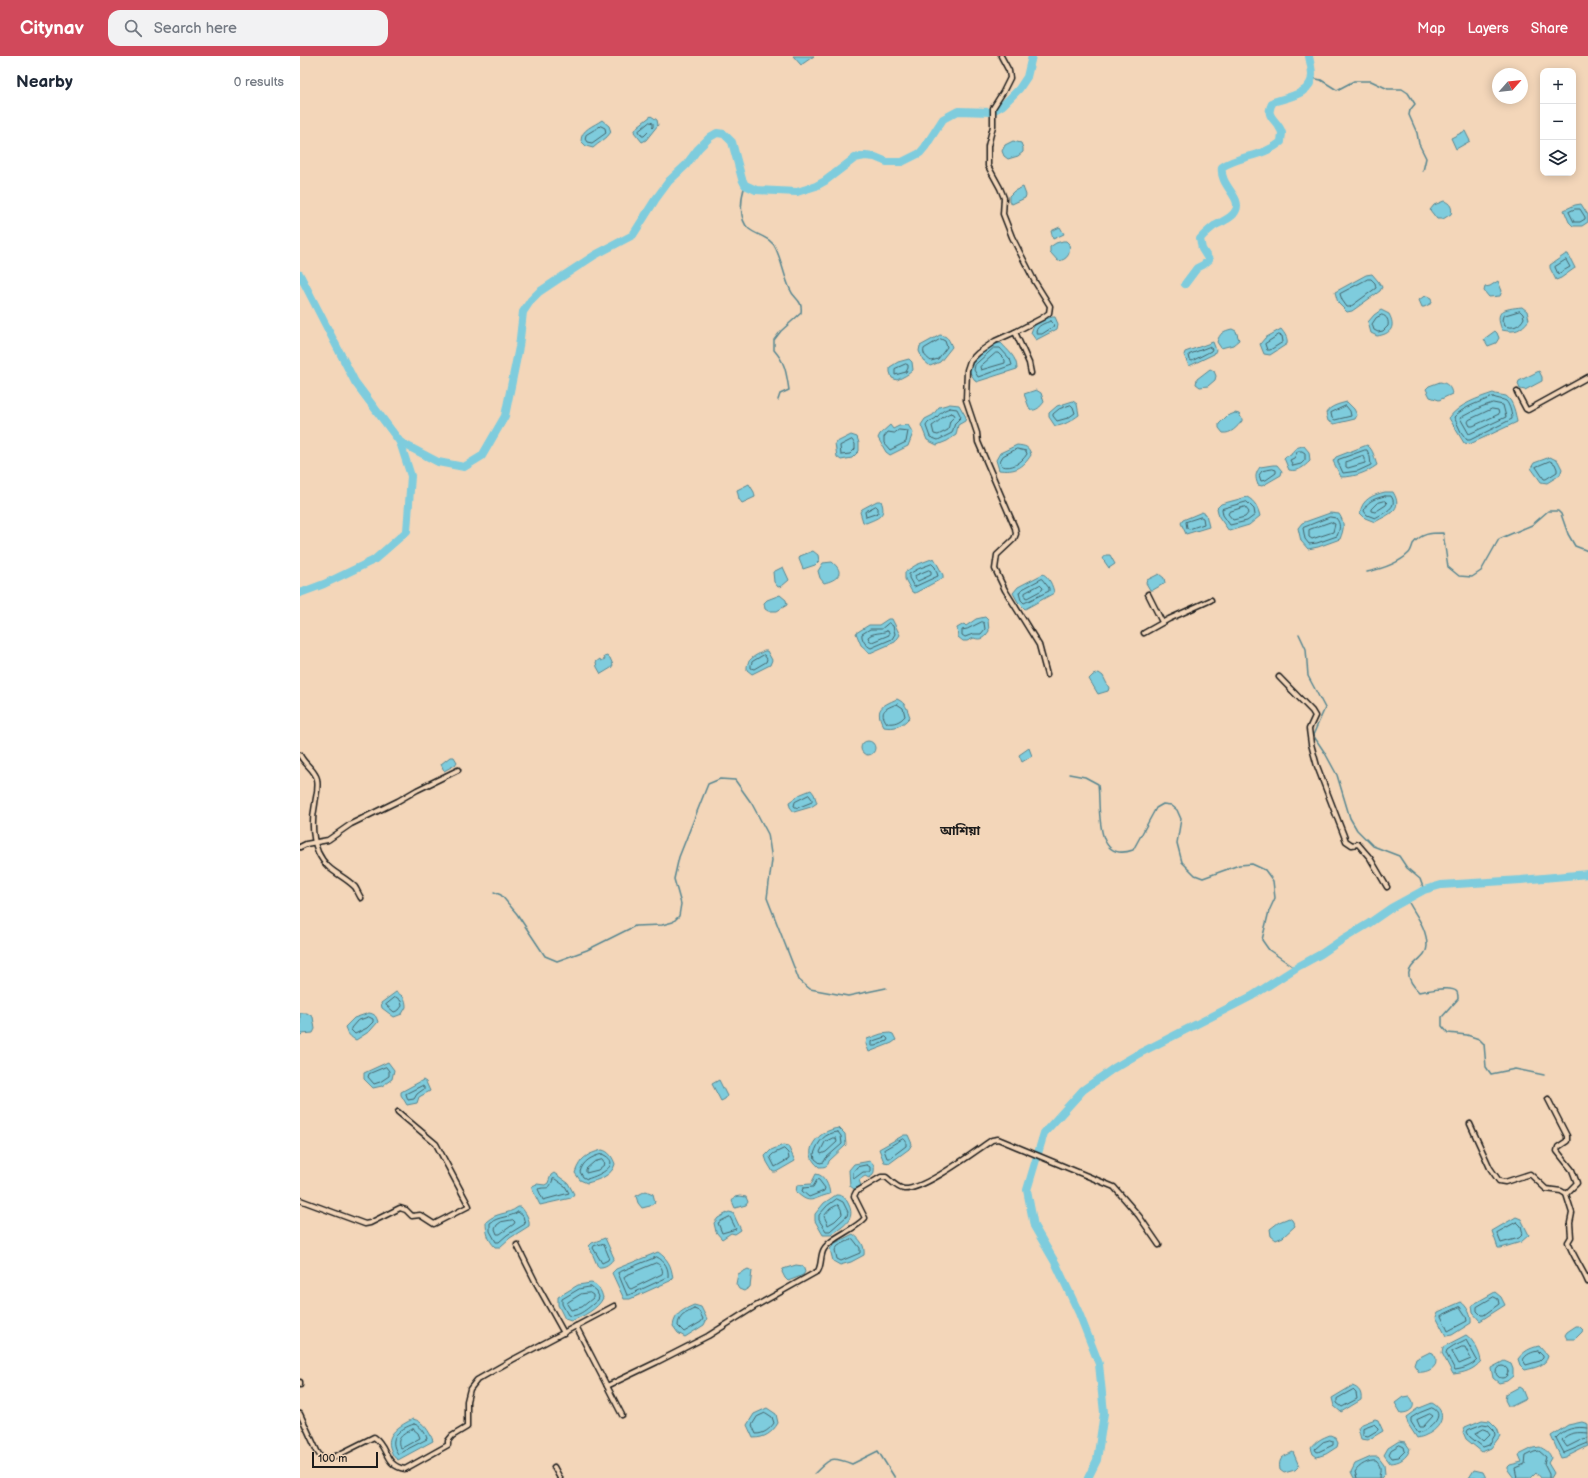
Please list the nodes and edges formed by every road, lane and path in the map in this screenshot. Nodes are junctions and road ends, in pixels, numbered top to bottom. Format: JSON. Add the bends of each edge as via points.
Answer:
{"nodes":[{"id":1,"x":1001,"y":56,"type":"edge"},
{"id":2,"x":1015,"y":332,"type":"junction"},
{"id":3,"x":1032,"y":373,"type":"dead end"},
{"id":4,"x":1588,"y":377,"type":"edge"},
{"id":5,"x":1517,"y":392,"type":"dead end"},
{"id":6,"x":1148,"y":594,"type":"dead end"},
{"id":7,"x":1211,"y":600,"type":"dead end"},
{"id":8,"x":1162,"y":622,"type":"junction"},
{"id":9,"x":1144,"y":633,"type":"dead end"},
{"id":10,"x":1047,"y":675,"type":"dead end"},
{"id":11,"x":1279,"y":677,"type":"dead end"},
{"id":12,"x":300,"y":755,"type":"edge"},
{"id":13,"x":458,"y":770,"type":"dead end"},
{"id":14,"x":315,"y":842,"type":"junction"},
{"id":15,"x":300,"y":847,"type":"edge"},
{"id":16,"x":1387,"y":887,"type":"dead end"},
{"id":17,"x":361,"y":898,"type":"dead end"},
{"id":18,"x":1548,"y":1099,"type":"dead end"},
{"id":19,"x":398,"y":1112,"type":"dead end"},
{"id":20,"x":1470,"y":1124,"type":"dead end"},
{"id":21,"x":1566,"y":1194,"type":"junction"},
{"id":22,"x":300,"y":1200,"type":"edge"},
{"id":23,"x":517,"y":1245,"type":"dead end"},
{"id":24,"x":1159,"y":1245,"type":"dead end"},
{"id":25,"x":1588,"y":1282,"type":"edge"},
{"id":26,"x":614,"y":1306,"type":"dead end"},
{"id":27,"x":576,"y":1326,"type":"junction"},
{"id":28,"x":564,"y":1333,"type":"junction"},
{"id":29,"x":606,"y":1386,"type":"junction"},
{"id":30,"x":300,"y":1414,"type":"edge"},
{"id":31,"x":622,"y":1414,"type":"dead end"},
{"id":32,"x":554,"y":1467,"type":"dead end"},
{"id":33,"x":560,"y":1478,"type":"edge"}],
"edges":[{"from":1,"to":2,"type":"street","via":[[1010,71],[1010,78],[993,108],[988,166],[1004,198],[1003,214],[1012,236],[1050,306],[1049,312],[1042,318]]},
{"from":2,"to":3,"type":"street"},
{"from":2,"to":10,"type":"street","via":[[995,341],[978,352],[970,361],[967,370],[966,400],[978,442],[1016,528],[1014,539],[997,555],[995,569],[1039,645]]},
{"from":4,"to":5,"type":"street","via":[[1528,410]]},
{"from":6,"to":8,"type":"street"},
{"from":7,"to":8,"type":"street"},
{"from":8,"to":9,"type":"street"},
{"from":11,"to":16,"type":"street","via":[[1315,716],[1309,729],[1311,744],[1346,841],[1352,845],[1358,844],[1370,858]]},
{"from":12,"to":14,"type":"street","via":[[317,778],[313,818]]},
{"from":13,"to":14,"type":"street","via":[[351,824],[328,840]]},
{"from":14,"to":15,"type":"street"},
{"from":14,"to":17,"type":"street","via":[[323,862],[355,888]]},
{"from":18,"to":21,"type":"street","via":[[1567,1136],[1567,1141],[1556,1149],[1557,1152],[1572,1170],[1577,1183]]},
{"from":19,"to":22,"type":"street","via":[[436,1144],[469,1206],[434,1224],[420,1215],[412,1216],[400,1208],[365,1224]]},
{"from":20,"to":21,"type":"street","via":[[1490,1168],[1499,1181],[1505,1182],[1530,1174],[1546,1189]]},
{"from":21,"to":25,"type":"street","via":[[1572,1213],[1571,1237],[1568,1242]]},
{"from":23,"to":28,"type":"street"},
{"from":24,"to":29,"type":"street","via":[[1140,1216],[1114,1187],[998,1139],[992,1140],[914,1187],[902,1189],[886,1177],[881,1177],[856,1192],[854,1196],[865,1218],[824,1249],[818,1271],[708,1336]]},
{"from":26,"to":27,"type":"street"},
{"from":27,"to":28,"type":"street"},
{"from":27,"to":29,"type":"street"},
{"from":28,"to":30,"type":"street","via":[[477,1380],[470,1389],[467,1401],[467,1427],[452,1436],[448,1445],[405,1469],[398,1468],[389,1461],[374,1437],[334,1457],[322,1459]]},
{"from":29,"to":31,"type":"street"},
{"from":32,"to":33,"type":"street"}]}
